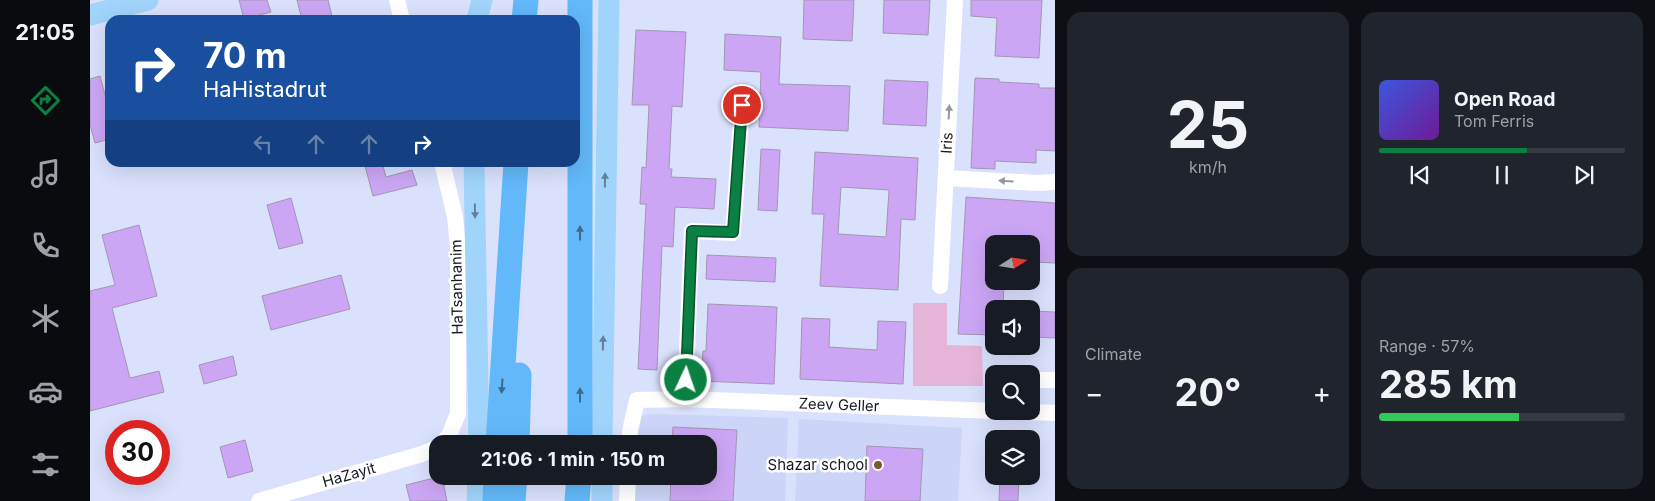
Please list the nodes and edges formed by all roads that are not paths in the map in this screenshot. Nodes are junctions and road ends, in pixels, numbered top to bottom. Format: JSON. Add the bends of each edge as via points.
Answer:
{"nodes":[{"id":1,"x":148,"y":0,"type":"edge"},
{"id":2,"x":397,"y":0,"type":"edge"},
{"id":3,"x":471,"y":0,"type":"edge"},
{"id":4,"x":482,"y":0,"type":"edge"},
{"id":5,"x":526,"y":0,"type":"edge"},
{"id":6,"x":580,"y":0,"type":"edge"},
{"id":7,"x":955,"y":0,"type":"edge"},
{"id":8,"x":608,"y":1,"type":"edge"},
{"id":9,"x":90,"y":15,"type":"edge"},
{"id":10,"x":401,"y":15,"type":"edge"},
{"id":11,"x":472,"y":15,"type":"edge"},
{"id":12,"x":478,"y":15,"type":"edge"},
{"id":13,"x":525,"y":15,"type":"edge"},
{"id":14,"x":742,"y":105,"type":"dead end"},
{"id":15,"x":443,"y":167,"type":"edge"},
{"id":16,"x":474,"y":167,"type":"edge"},
{"id":17,"x":516,"y":167,"type":"edge"},
{"id":18,"x":523,"y":167,"type":"edge"},
{"id":19,"x":946,"y":178,"type":"junction"},
{"id":20,"x":1055,"y":182,"type":"edge"},
{"id":21,"x":940,"y":286,"type":"dead end"},
{"id":22,"x":1040,"y":380,"type":"edge"},
{"id":23,"x":1055,"y":380,"type":"edge"},
{"id":24,"x":685,"y":399,"type":"junction"},
{"id":25,"x":985,"y":411,"type":"edge"},
{"id":26,"x":1040,"y":412,"type":"edge"},
{"id":27,"x":1055,"y":413,"type":"edge"},
{"id":28,"x":449,"y":435,"type":"edge"},
{"id":29,"x":479,"y":435,"type":"edge"},
{"id":30,"x":499,"y":435,"type":"edge"},
{"id":31,"x":517,"y":435,"type":"edge"},
{"id":32,"x":580,"y":435,"type":"edge"},
{"id":33,"x":602,"y":435,"type":"edge"},
{"id":34,"x":630,"y":435,"type":"edge"},
{"id":35,"x":429,"y":451,"type":"edge"},
{"id":36,"x":478,"y":485,"type":"edge"},
{"id":37,"x":496,"y":485,"type":"edge"},
{"id":38,"x":515,"y":485,"type":"edge"},
{"id":39,"x":579,"y":485,"type":"edge"},
{"id":40,"x":602,"y":485,"type":"edge"},
{"id":41,"x":628,"y":485,"type":"edge"},
{"id":42,"x":259,"y":501,"type":"edge"},
{"id":43,"x":477,"y":501,"type":"edge"},
{"id":44,"x":495,"y":501,"type":"edge"},
{"id":45,"x":514,"y":501,"type":"edge"},
{"id":46,"x":578,"y":501,"type":"edge"},
{"id":47,"x":602,"y":501,"type":"edge"},
{"id":48,"x":627,"y":501,"type":"edge"}],
"edges":[{"from":1,"to":9,"type":"main road"},
{"from":2,"to":10,"type":"street"},
{"from":3,"to":11,"type":"main road"},
{"from":4,"to":12,"type":"main road"},
{"from":5,"to":13,"type":"highway"},
{"from":32,"to":6,"type":"highway","one_way":true},
{"from":19,"to":7,"type":"street","name":"Iris","one_way":true},
{"from":33,"to":8,"type":"main road","one_way":true},
{"from":14,"to":24,"type":"street","via":[[733,232],[692,231]]},
{"from":15,"to":28,"type":"street","name":"HaTsanhanim","via":[[458,246],[458,413]]},
{"from":16,"to":29,"type":"main road","one_way":true},
{"from":17,"to":30,"type":"highway","one_way":true},
{"from":18,"to":31,"type":"highway"},
{"from":20,"to":19,"type":"street","one_way":true},
{"from":19,"to":21,"type":"street","name":"Iris"},
{"from":22,"to":23,"type":"street"},
{"from":24,"to":25,"type":"street","name":"Zeev Geller"},
{"from":24,"to":34,"type":"street","name":"Zeev Geller","via":[[637,400]]},
{"from":26,"to":27,"type":"street"},
{"from":35,"to":42,"type":"street","name":"HaZayit"},
{"from":36,"to":43,"type":"main road"},
{"from":37,"to":44,"type":"highway"},
{"from":38,"to":45,"type":"highway"},
{"from":39,"to":46,"type":"highway"},
{"from":40,"to":47,"type":"main road"},
{"from":41,"to":48,"type":"street"}]}
